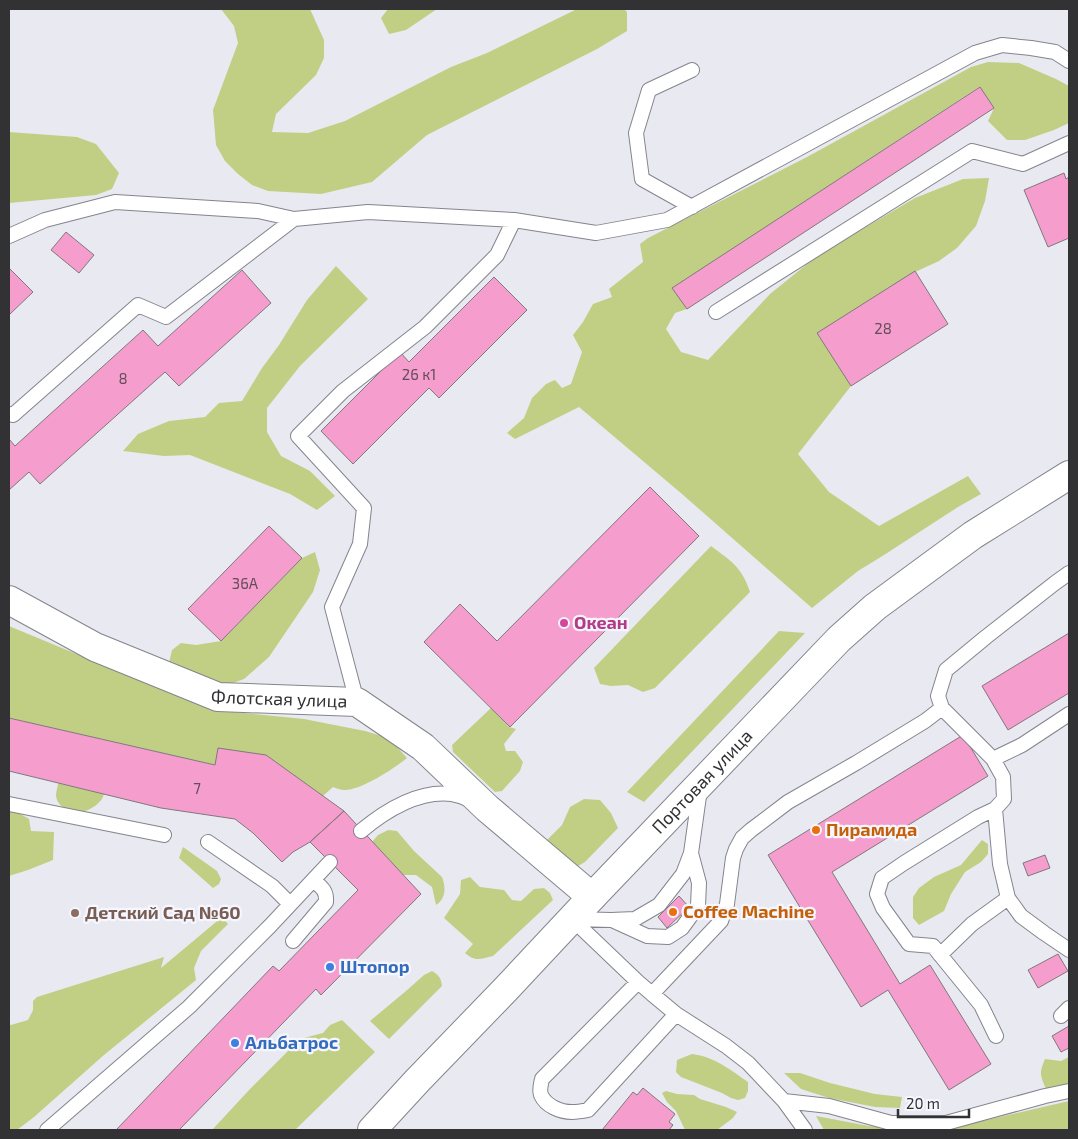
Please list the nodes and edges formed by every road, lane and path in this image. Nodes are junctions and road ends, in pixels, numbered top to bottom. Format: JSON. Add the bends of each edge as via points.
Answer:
{"nodes":[{"id":1,"x":1069,"y":61,"type":"edge"},
{"id":2,"x":692,"y":70,"type":"dead end"},
{"id":3,"x":1069,"y":143,"type":"edge"},
{"id":4,"x":692,"y":207,"type":"junction"},
{"id":5,"x":294,"y":218,"type":"junction"},
{"id":6,"x":514,"y":220,"type":"junction"},
{"id":7,"x":9,"y":236,"type":"edge"},
{"id":8,"x":716,"y":312,"type":"dead end"},
{"id":9,"x":9,"y":414,"type":"edge"},
{"id":10,"x":1069,"y":475,"type":"edge"},
{"id":11,"x":1069,"y":573,"type":"edge"},
{"id":12,"x":9,"y":600,"type":"edge"},
{"id":13,"x":357,"y":702,"type":"junction"},
{"id":14,"x":942,"y":708,"type":"junction"},
{"id":15,"x":1069,"y":714,"type":"edge"},
{"id":16,"x":993,"y":759,"type":"junction"},
{"id":17,"x":700,"y":784,"type":"junction"},
{"id":18,"x":9,"y":804,"type":"edge"},
{"id":19,"x":487,"y":808,"type":"junction"},
{"id":20,"x":995,"y":809,"type":"junction"},
{"id":21,"x":362,"y":831,"type":"dead end"},
{"id":22,"x":164,"y":835,"type":"dead end"},
{"id":23,"x":208,"y":842,"type":"dead end"},
{"id":24,"x":691,"y":853,"type":"junction"},
{"id":25,"x":330,"y":862,"type":"dead end"},
{"id":26,"x":313,"y":880,"type":"junction"},
{"id":27,"x":592,"y":897,"type":"junction"},
{"id":28,"x":1008,"y":898,"type":"junction"},
{"id":29,"x":290,"y":904,"type":"junction"},
{"id":30,"x":572,"y":919,"type":"junction"},
{"id":31,"x":611,"y":920,"type":"junction"},
{"id":32,"x":293,"y":941,"type":"dead end"},
{"id":33,"x":1069,"y":950,"type":"edge"},
{"id":34,"x":940,"y":955,"type":"junction"},
{"id":35,"x":638,"y":982,"type":"junction"},
{"id":36,"x":652,"y":994,"type":"junction"},
{"id":37,"x":676,"y":1014,"type":"junction"},
{"id":38,"x":996,"y":1036,"type":"dead end"},
{"id":39,"x":1069,"y":1091,"type":"edge"},
{"id":40,"x":784,"y":1101,"type":"junction"},
{"id":41,"x":48,"y":1130,"type":"edge"},
{"id":42,"x":372,"y":1130,"type":"edge"},
{"id":43,"x":804,"y":1130,"type":"edge"}],
"edges":[{"from":1,"to":4,"type":"lane","via":[[1055,52],[1002,45],[975,53]]},
{"from":2,"to":4,"type":"lane","via":[[649,90],[636,133],[642,179]]},
{"from":3,"to":8,"type":"lane","via":[[1023,164],[972,151]]},
{"from":4,"to":6,"type":"lane","via":[[667,220],[596,233]]},
{"from":5,"to":6,"type":"lane","via":[[368,212]]},
{"from":5,"to":7,"type":"lane","via":[[258,211],[115,202],[45,220]]},
{"from":5,"to":9,"type":"lane","via":[[166,317],[138,305],[13,415]]},
{"from":6,"to":13,"type":"lane","via":[[497,255],[424,327],[343,391],[298,436],[364,508],[360,544],[332,607]]},
{"from":10,"to":17,"type":"street","name":"Портовая улица","via":[[973,535],[875,607],[839,639]]},
{"from":11,"to":14,"type":"lane","via":[[946,670],[938,696]]},
{"from":12,"to":13,"type":"street","name":"Флотская улица","via":[[95,647],[218,697]]},
{"from":13,"to":19,"type":"street","name":"Флотская улица","via":[[423,747]]},
{"from":14,"to":16,"type":"lane"},
{"from":14,"to":36,"type":"lane","via":[[788,802],[742,838],[733,858],[727,904],[721,921]]},
{"from":15,"to":16,"type":"lane","via":[[1022,746]]},
{"from":16,"to":20,"type":"lane","via":[[1003,777],[1004,799]]},
{"from":17,"to":24,"type":"lane"},
{"from":17,"to":27,"type":"street","name":"Портовая улица"},
{"from":18,"to":22,"type":"lane"},
{"from":19,"to":21,"type":"lane","via":[[461,796],[436,794],[398,806],[376,818]]},
{"from":19,"to":27,"type":"street","name":"Флотская улица"},
{"from":20,"to":28,"type":"lane","via":[[1000,864]]},
{"from":20,"to":34,"type":"lane","via":[[882,878],[877,894],[909,944],[933,946]]},
{"from":23,"to":29,"type":"lane","via":[[272,886]]},
{"from":24,"to":31,"type":"lane","via":[[683,874],[659,905],[635,919]]},
{"from":24,"to":31,"type":"lane","via":[[699,884],[698,906],[682,928],[668,937],[647,936]]},
{"from":25,"to":26,"type":"lane"},
{"from":26,"to":29,"type":"lane"},
{"from":26,"to":32,"type":"lane","via":[[325,891],[326,902]]},
{"from":27,"to":30,"type":"street","name":"Портовая улица"},
{"from":28,"to":33,"type":"lane","via":[[1021,916]]},
{"from":28,"to":34,"type":"lane","via":[[972,924]]},
{"from":29,"to":41,"type":"lane","via":[[189,1007]]},
{"from":30,"to":31,"type":"lane"},
{"from":30,"to":35,"type":"lane"},
{"from":30,"to":42,"type":"street","name":"Портовая улица"},
{"from":34,"to":38,"type":"lane","via":[[981,1005]]},
{"from":35,"to":36,"type":"lane"},
{"from":35,"to":37,"type":"lane","via":[[542,1079],[541,1095],[551,1106],[567,1112],[588,1110]]},
{"from":36,"to":37,"type":"lane"},
{"from":37,"to":40,"type":"lane","via":[[741,1057]]},
{"from":39,"to":40,"type":"lane","via":[[946,1123],[891,1123],[828,1106]]},
{"from":40,"to":43,"type":"lane"}]}
